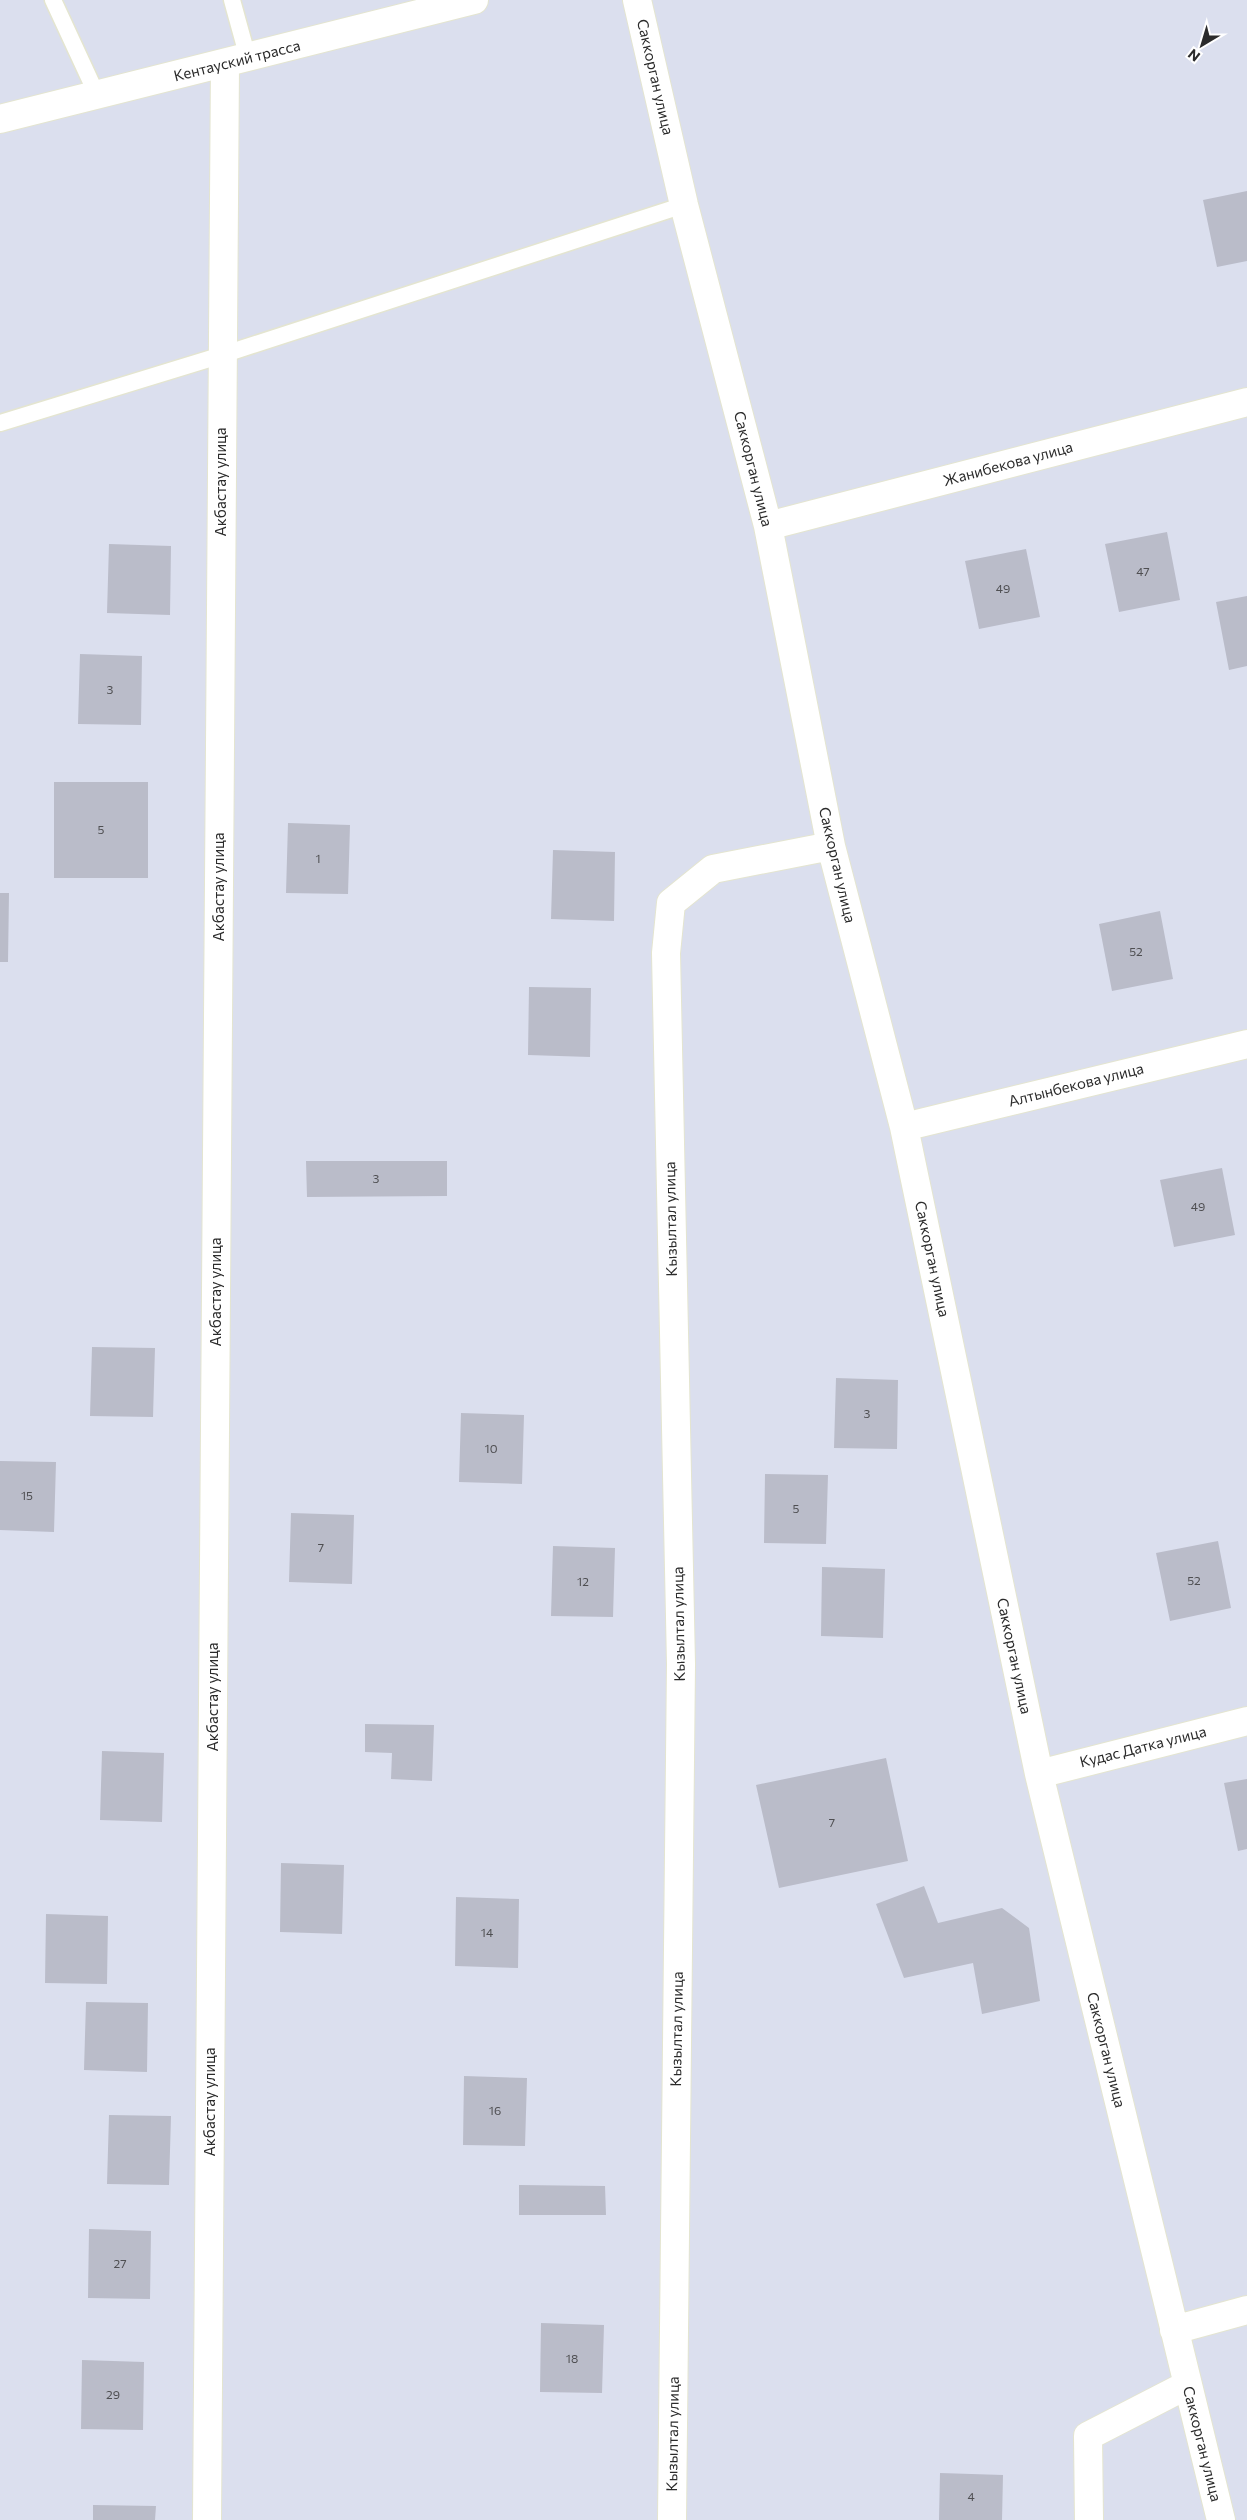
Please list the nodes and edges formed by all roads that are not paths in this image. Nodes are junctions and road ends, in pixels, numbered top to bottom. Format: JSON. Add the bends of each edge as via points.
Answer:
{"nodes":[{"id":1,"x":53,"y":0,"type":"edge"},
{"id":2,"x":232,"y":0,"type":"edge"},
{"id":3,"x":474,"y":0,"type":"edge"},
{"id":4,"x":637,"y":0,"type":"edge"},
{"id":5,"x":236,"y":61,"type":"junction"},
{"id":6,"x":97,"y":96,"type":"junction"},
{"id":7,"x":0,"y":119,"type":"edge"},
{"id":8,"x":684,"y":205,"type":"junction"},
{"id":9,"x":222,"y":355,"type":"junction"},
{"id":10,"x":1247,"y":402,"type":"edge"},
{"id":11,"x":0,"y":423,"type":"edge"},
{"id":12,"x":768,"y":526,"type":"junction"},
{"id":13,"x":831,"y":846,"type":"junction"},
{"id":14,"x":1247,"y":1044,"type":"edge"},
{"id":15,"x":904,"y":1127,"type":"junction"},
{"id":16,"x":1247,"y":1721,"type":"edge"},
{"id":17,"x":1039,"y":1774,"type":"junction"},
{"id":18,"x":1247,"y":2310,"type":"edge"},
{"id":19,"x":1174,"y":2330,"type":"junction"},
{"id":20,"x":1187,"y":2386,"type":"junction"},
{"id":21,"x":208,"y":2520,"type":"edge"},
{"id":22,"x":672,"y":2520,"type":"edge"},
{"id":23,"x":1089,"y":2520,"type":"edge"},
{"id":24,"x":1221,"y":2520,"type":"edge"}],
"edges":[{"from":1,"to":6,"type":"lane"},
{"from":2,"to":5,"type":"lane"},
{"from":3,"to":5,"type":"street","name":"Кентауский трасса"},
{"from":4,"to":8,"type":"street","name":"Саккорган улица"},
{"from":5,"to":6,"type":"street","name":"Кентауский трасса"},
{"from":5,"to":9,"type":"street","name":"Акбастау улица"},
{"from":6,"to":7,"type":"street","name":"Кентауский трасса"},
{"from":8,"to":9,"type":"lane"},
{"from":8,"to":12,"type":"street","name":"Саккорган улица"},
{"from":9,"to":11,"type":"lane"},
{"from":9,"to":21,"type":"street","name":"Акбастау улица"},
{"from":10,"to":12,"type":"street","name":"Жанибекова улица"},
{"from":12,"to":13,"type":"street","name":"Саккорган улица"},
{"from":13,"to":15,"type":"street","name":"Саккорган улица"},
{"from":13,"to":22,"type":"street","name":"Кызылтал улица","via":[[713,869],[672,903],[666,953],[681,1664]]},
{"from":14,"to":15,"type":"street","name":"Алтынбекова улица"},
{"from":15,"to":17,"type":"street","name":"Саккорган улица"},
{"from":16,"to":17,"type":"street","name":"Кудас Датка улица"},
{"from":17,"to":19,"type":"street","name":"Саккорган улица"},
{"from":18,"to":19,"type":"street"},
{"from":19,"to":20,"type":"street","name":"Саккорган улица"},
{"from":20,"to":23,"type":"street","via":[[1088,2436]]},
{"from":20,"to":24,"type":"street","name":"Саккорган улица"}]}
